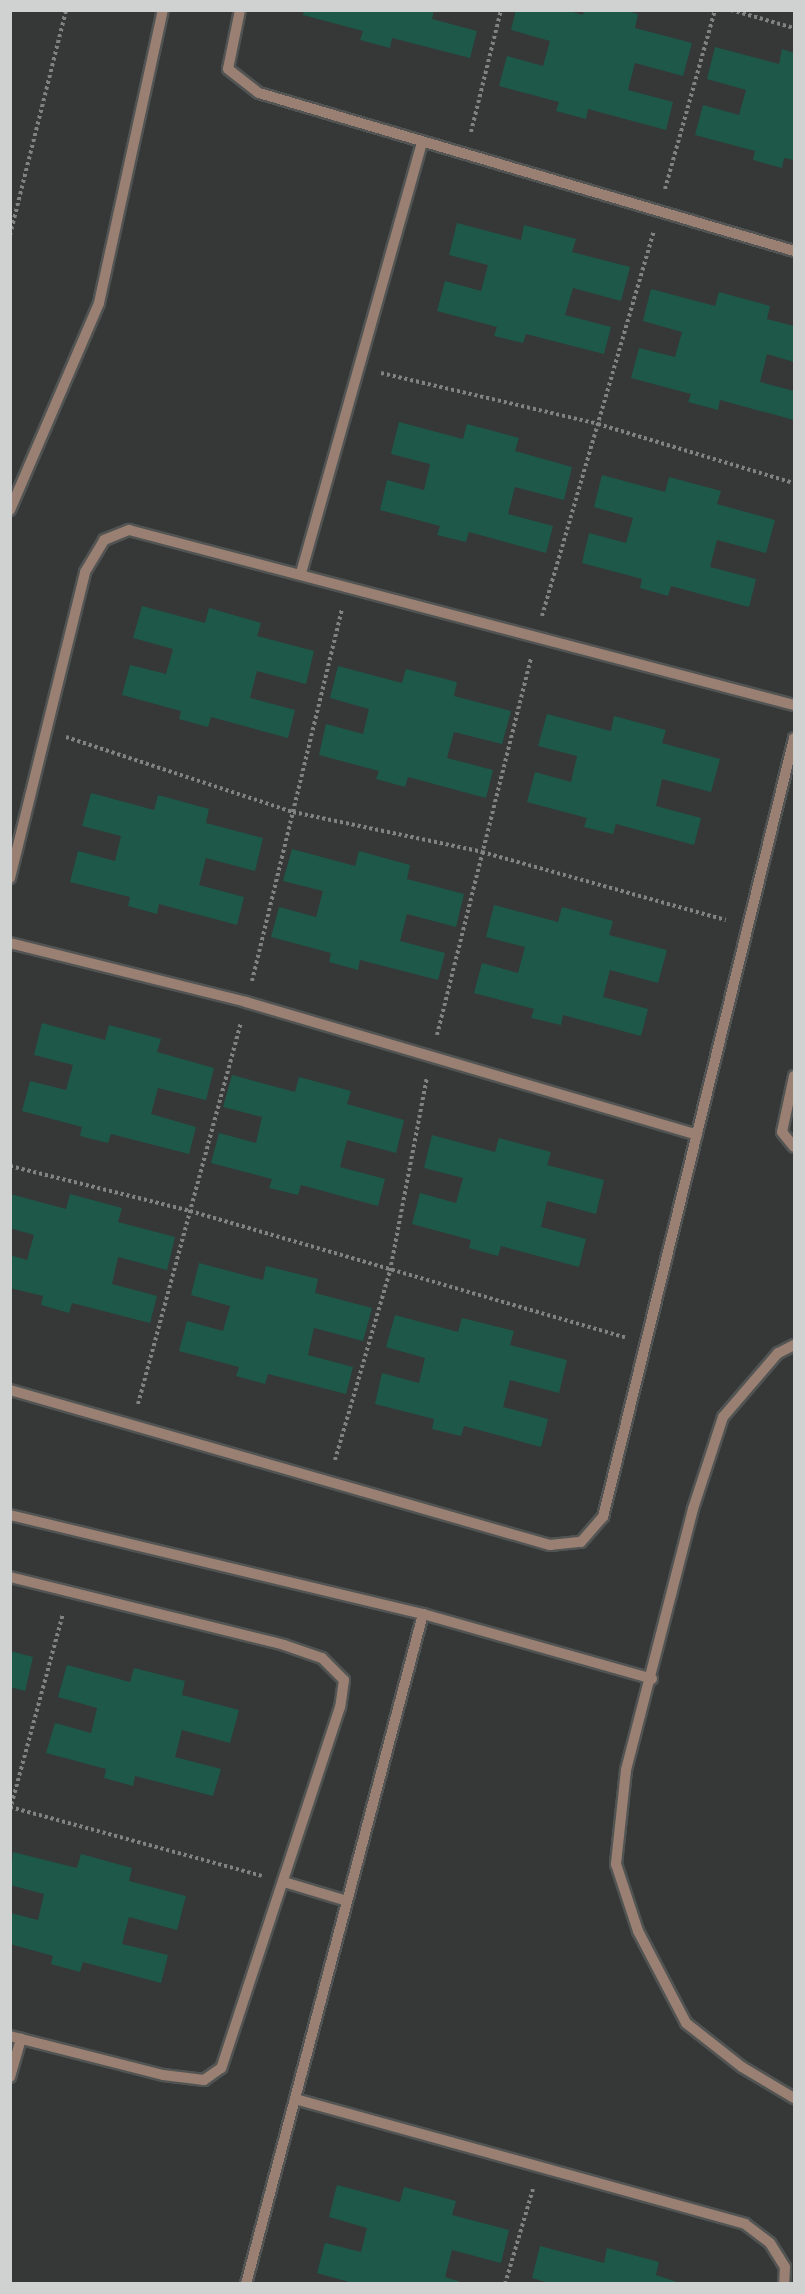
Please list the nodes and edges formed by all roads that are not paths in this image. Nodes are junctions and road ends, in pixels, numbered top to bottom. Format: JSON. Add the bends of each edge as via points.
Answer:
{"nodes":[{"id":1,"x":163,"y":10,"type":"edge"},
{"id":2,"x":240,"y":10,"type":"edge"},
{"id":3,"x":422,"y":142,"type":"junction"},
{"id":4,"x":795,"y":251,"type":"edge"},
{"id":5,"x":10,"y":510,"type":"edge"},
{"id":6,"x":301,"y":573,"type":"junction"},
{"id":7,"x":795,"y":705,"type":"edge"},
{"id":8,"x":795,"y":738,"type":"edge"},
{"id":9,"x":10,"y":878,"type":"edge"},
{"id":10,"x":10,"y":943,"type":"edge"},
{"id":11,"x":795,"y":1076,"type":"edge"},
{"id":12,"x":697,"y":1135,"type":"junction"},
{"id":13,"x":795,"y":1147,"type":"edge"},
{"id":14,"x":795,"y":1345,"type":"edge"},
{"id":15,"x":10,"y":1390,"type":"edge"},
{"id":16,"x":10,"y":1515,"type":"edge"},
{"id":17,"x":10,"y":1577,"type":"edge"},
{"id":18,"x":423,"y":1614,"type":"junction"},
{"id":19,"x":652,"y":1679,"type":"junction"},
{"id":20,"x":284,"y":1882,"type":"junction"},
{"id":21,"x":347,"y":1901,"type":"junction"},
{"id":22,"x":16,"y":2037,"type":"edge"},
{"id":23,"x":10,"y":2077,"type":"edge"},
{"id":24,"x":795,"y":2098,"type":"edge"},
{"id":25,"x":295,"y":2099,"type":"junction"},
{"id":26,"x":246,"y":2283,"type":"edge"},
{"id":27,"x":784,"y":2283,"type":"edge"}],
"edges":[{"from":1,"to":5,"type":"street","via":[[99,303]]},
{"from":2,"to":3,"type":"street","via":[[228,69],[259,93]]},
{"from":3,"to":4,"type":"street"},
{"from":3,"to":6,"type":"street"},
{"from":6,"to":7,"type":"street"},
{"from":6,"to":9,"type":"street","via":[[129,530],[104,540],[85,572]]},
{"from":8,"to":12,"type":"street"},
{"from":10,"to":12,"type":"street","via":[[246,1002]]},
{"from":11,"to":13,"type":"street","via":[[782,1132]]},
{"from":12,"to":15,"type":"street","via":[[603,1517],[581,1542],[550,1545]]},
{"from":14,"to":19,"type":"street","via":[[778,1353],[723,1417],[693,1509]]},
{"from":16,"to":18,"type":"street"},
{"from":17,"to":20,"type":"street","via":[[284,1646],[322,1658],[344,1680],[340,1707]]},
{"from":18,"to":19,"type":"street"},
{"from":18,"to":21,"type":"street"},
{"from":19,"to":24,"type":"street","via":[[626,1770],[616,1864],[638,1931],[687,2023],[742,2067]]},
{"from":20,"to":21,"type":"street"},
{"from":20,"to":22,"type":"street","via":[[233,2039],[221,2068],[204,2080],[163,2075]]},
{"from":21,"to":25,"type":"street"},
{"from":22,"to":23,"type":"street"},
{"from":25,"to":26,"type":"street"},
{"from":25,"to":27,"type":"street","via":[[745,2224],[770,2243],[785,2267]]}]}
